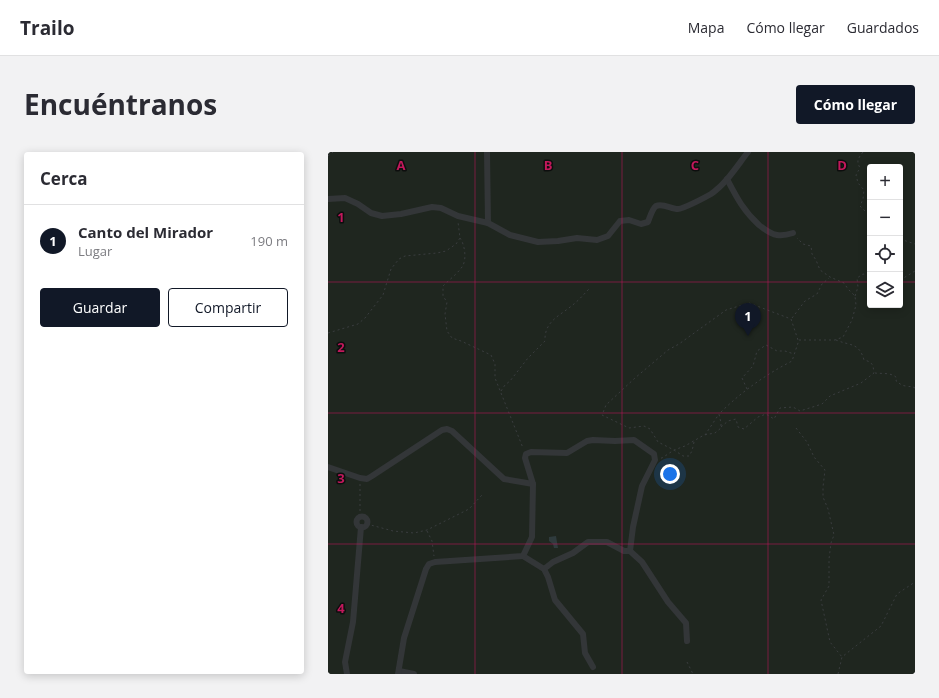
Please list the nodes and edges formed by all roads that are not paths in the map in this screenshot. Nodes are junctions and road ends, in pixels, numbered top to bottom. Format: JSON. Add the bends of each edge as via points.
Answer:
{"nodes":[{"id":1,"x":487,"y":152,"type":"edge"},
{"id":2,"x":748,"y":152,"type":"edge"},
{"id":3,"x":727,"y":179,"type":"junction"},
{"id":4,"x":328,"y":199,"type":"edge"},
{"id":5,"x":488,"y":223,"type":"junction"},
{"id":6,"x":793,"y":233,"type":"road end"},
{"id":7,"x":328,"y":467,"type":"edge"},
{"id":8,"x":533,"y":484,"type":"junction"},
{"id":9,"x":360,"y":517,"type":"road end"},
{"id":10,"x":630,"y":551,"type":"junction"},
{"id":11,"x":523,"y":556,"type":"junction"},
{"id":12,"x":544,"y":569,"type":"junction"},
{"id":13,"x":687,"y":641,"type":"dead end"},
{"id":14,"x":593,"y":667,"type":"dead end"},
{"id":15,"x":398,"y":672,"type":"edge"},
{"id":16,"x":347,"y":674,"type":"edge"},
{"id":17,"x":414,"y":674,"type":"edge"}],
"edges":[{"from":1,"to":5,"type":"street"},
{"from":2,"to":3,"type":"street"},
{"from":3,"to":5,"type":"street","via":[[711,194],[680,209],[656,206],[648,222],[641,224],[629,220],[620,221],[608,236],[597,240],[578,238],[538,242],[510,235]]},
{"from":3,"to":6,"type":"street","via":[[749,216],[764,229],[782,236]]},
{"from":4,"to":5,"type":"street","via":[[345,198],[382,216],[432,207]]},
{"from":7,"to":8,"type":"street","via":[[367,479],[447,429],[504,479]]},
{"from":8,"to":10,"type":"street","via":[[526,454],[568,453],[593,440],[634,440],[654,454],[655,460],[642,486]]},
{"from":8,"to":11,"type":"street","via":[[532,537]]},
{"from":9,"to":16,"type":"street","via":[[357,524],[364,526],[353,622],[345,662]]},
{"from":10,"to":12,"type":"street","via":[[624,551],[607,542],[588,542]]},
{"from":10,"to":13,"type":"street","via":[[642,562],[668,602],[686,622]]},
{"from":11,"to":12,"type":"street"},
{"from":11,"to":15,"type":"street","via":[[429,564],[404,638]]},
{"from":12,"to":14,"type":"street","via":[[556,600],[583,634],[585,653]]},
{"from":15,"to":17,"type":"street"}]}
